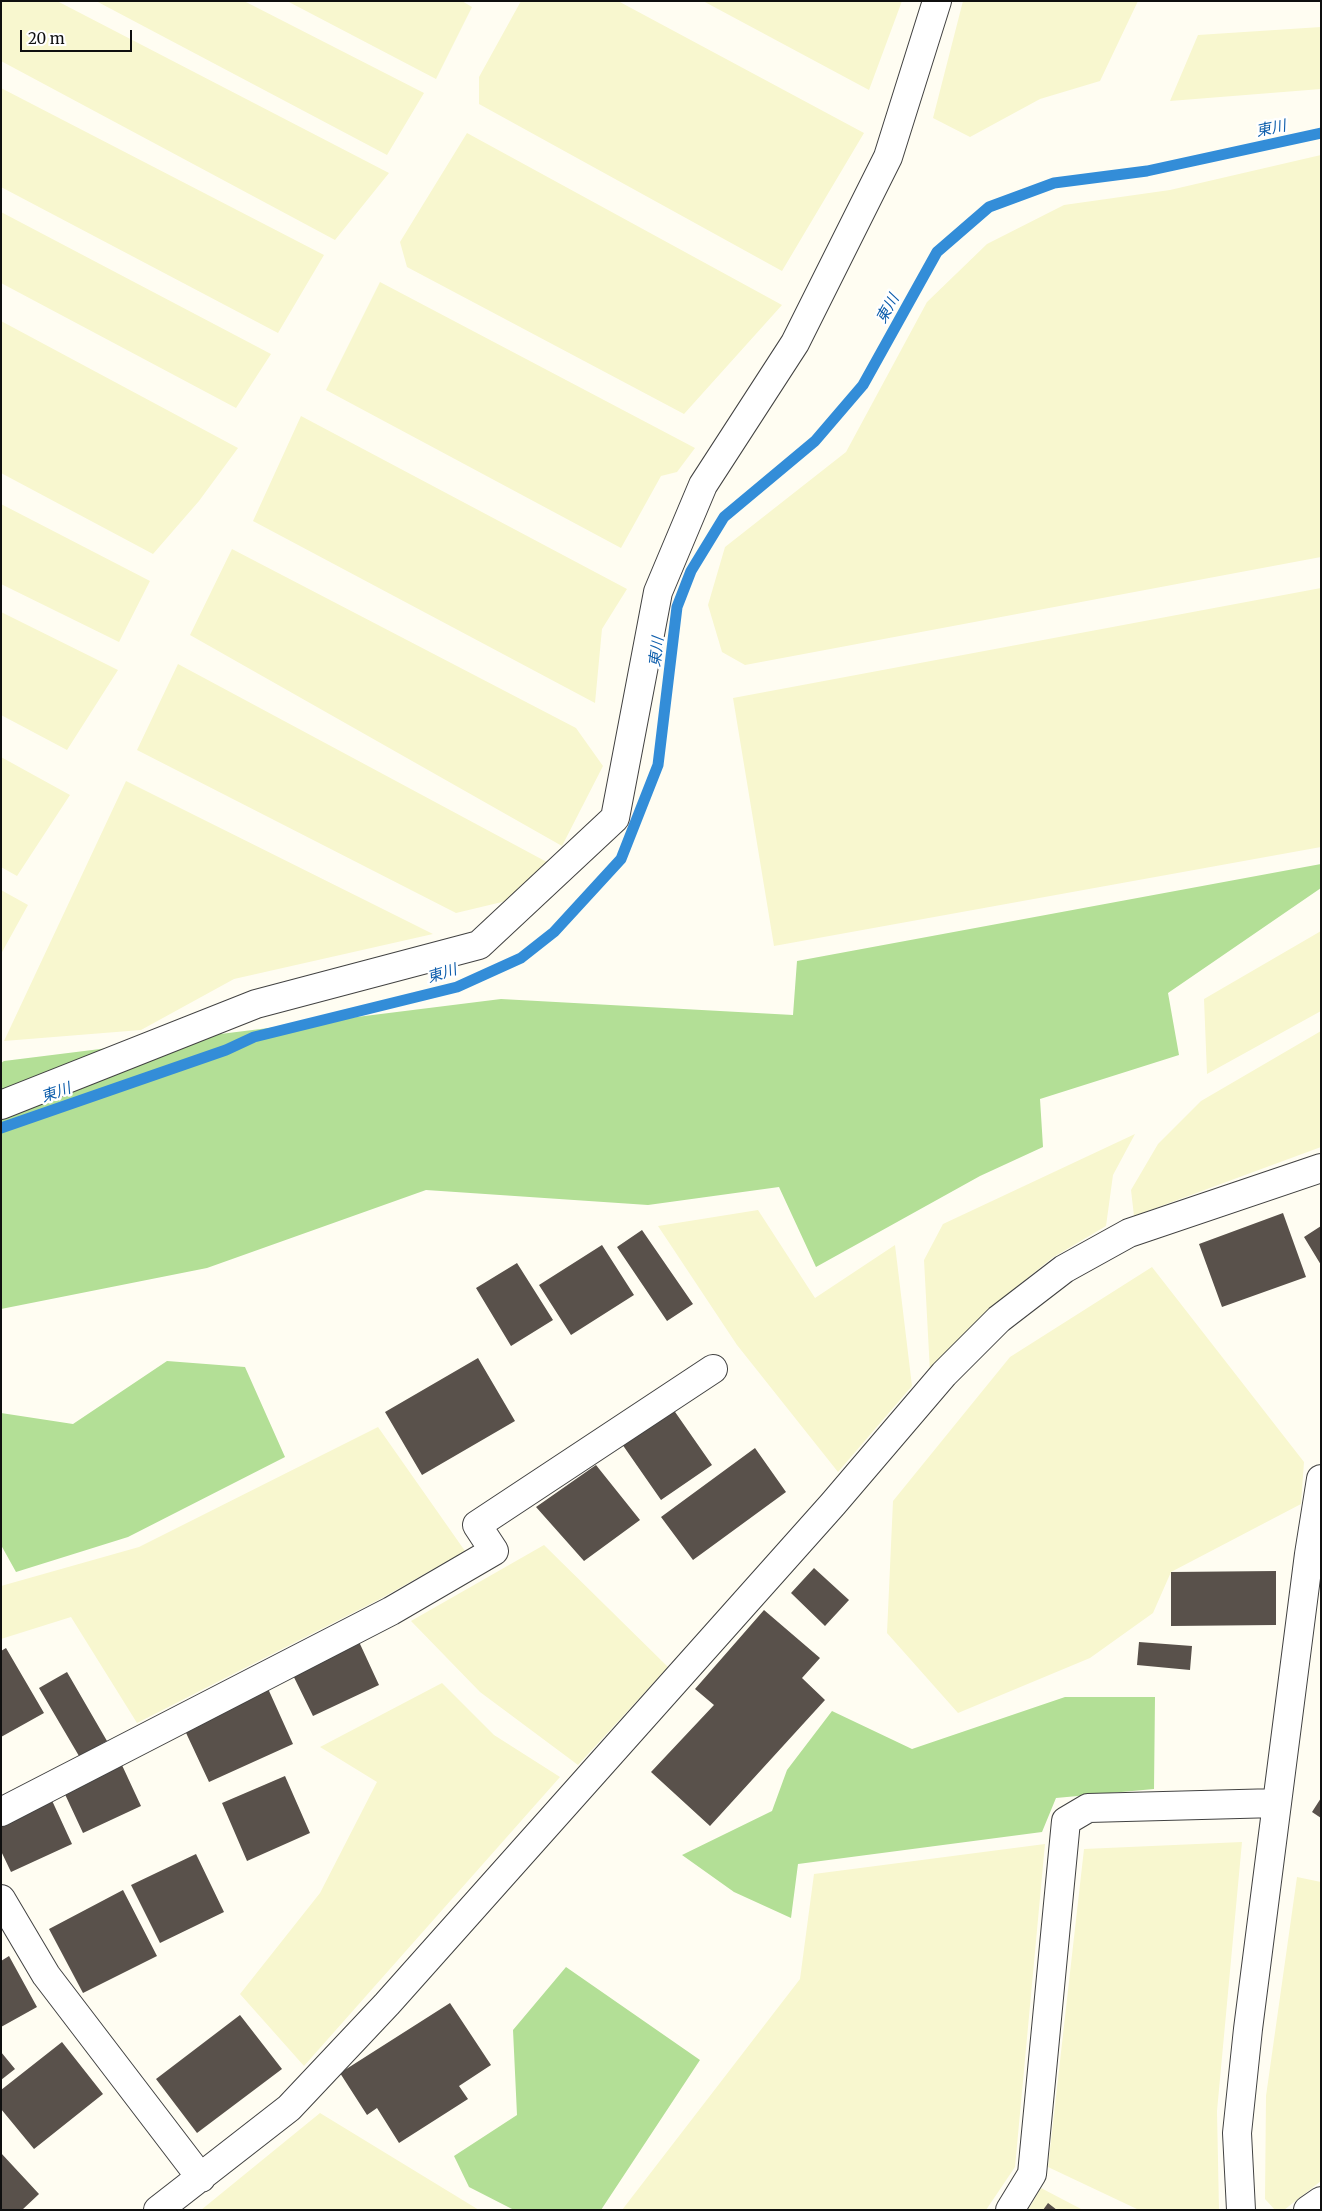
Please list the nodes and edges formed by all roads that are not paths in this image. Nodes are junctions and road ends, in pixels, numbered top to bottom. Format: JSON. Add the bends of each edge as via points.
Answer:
{"nodes":[{"id":1,"x":937,"y":1,"type":"edge"},
{"id":2,"x":1,"y":1105,"type":"edge"},
{"id":3,"x":1321,"y":1168,"type":"edge"},
{"id":4,"x":713,"y":1369,"type":"dead end"},
{"id":5,"x":1321,"y":1479,"type":"edge"},
{"id":6,"x":1277,"y":1803,"type":"junction"},
{"id":7,"x":1,"y":1812,"type":"edge"},
{"id":8,"x":1,"y":1899,"type":"edge"},
{"id":9,"x":201,"y":2178,"type":"junction"},
{"id":10,"x":1321,"y":2201,"type":"edge"},
{"id":11,"x":158,"y":2210,"type":"edge"},
{"id":12,"x":1010,"y":2210,"type":"edge"},
{"id":13,"x":1241,"y":2210,"type":"edge"},
{"id":14,"x":1308,"y":2210,"type":"edge"}],
"edges":[{"from":1,"to":2,"type":"street","via":[[888,157],[795,343],[702,485],[658,592],[615,818],[480,945],[256,1004]]},
{"from":3,"to":9,"type":"street","via":[[1129,1233],[1064,1269],[999,1319],[944,1374],[387,2004],[289,2108]]},
{"from":4,"to":7,"type":"street","via":[[477,1525],[494,1551],[392,1611]]},
{"from":5,"to":6,"type":"street"},
{"from":6,"to":12,"type":"street","via":[[1088,1808],[1066,1822],[1032,2174]]},
{"from":6,"to":13,"type":"street","via":[[1237,2133]]},
{"from":8,"to":9,"type":"street","via":[[46,1974]]},
{"from":9,"to":11,"type":"street"},
{"from":10,"to":14,"type":"street"}]}
